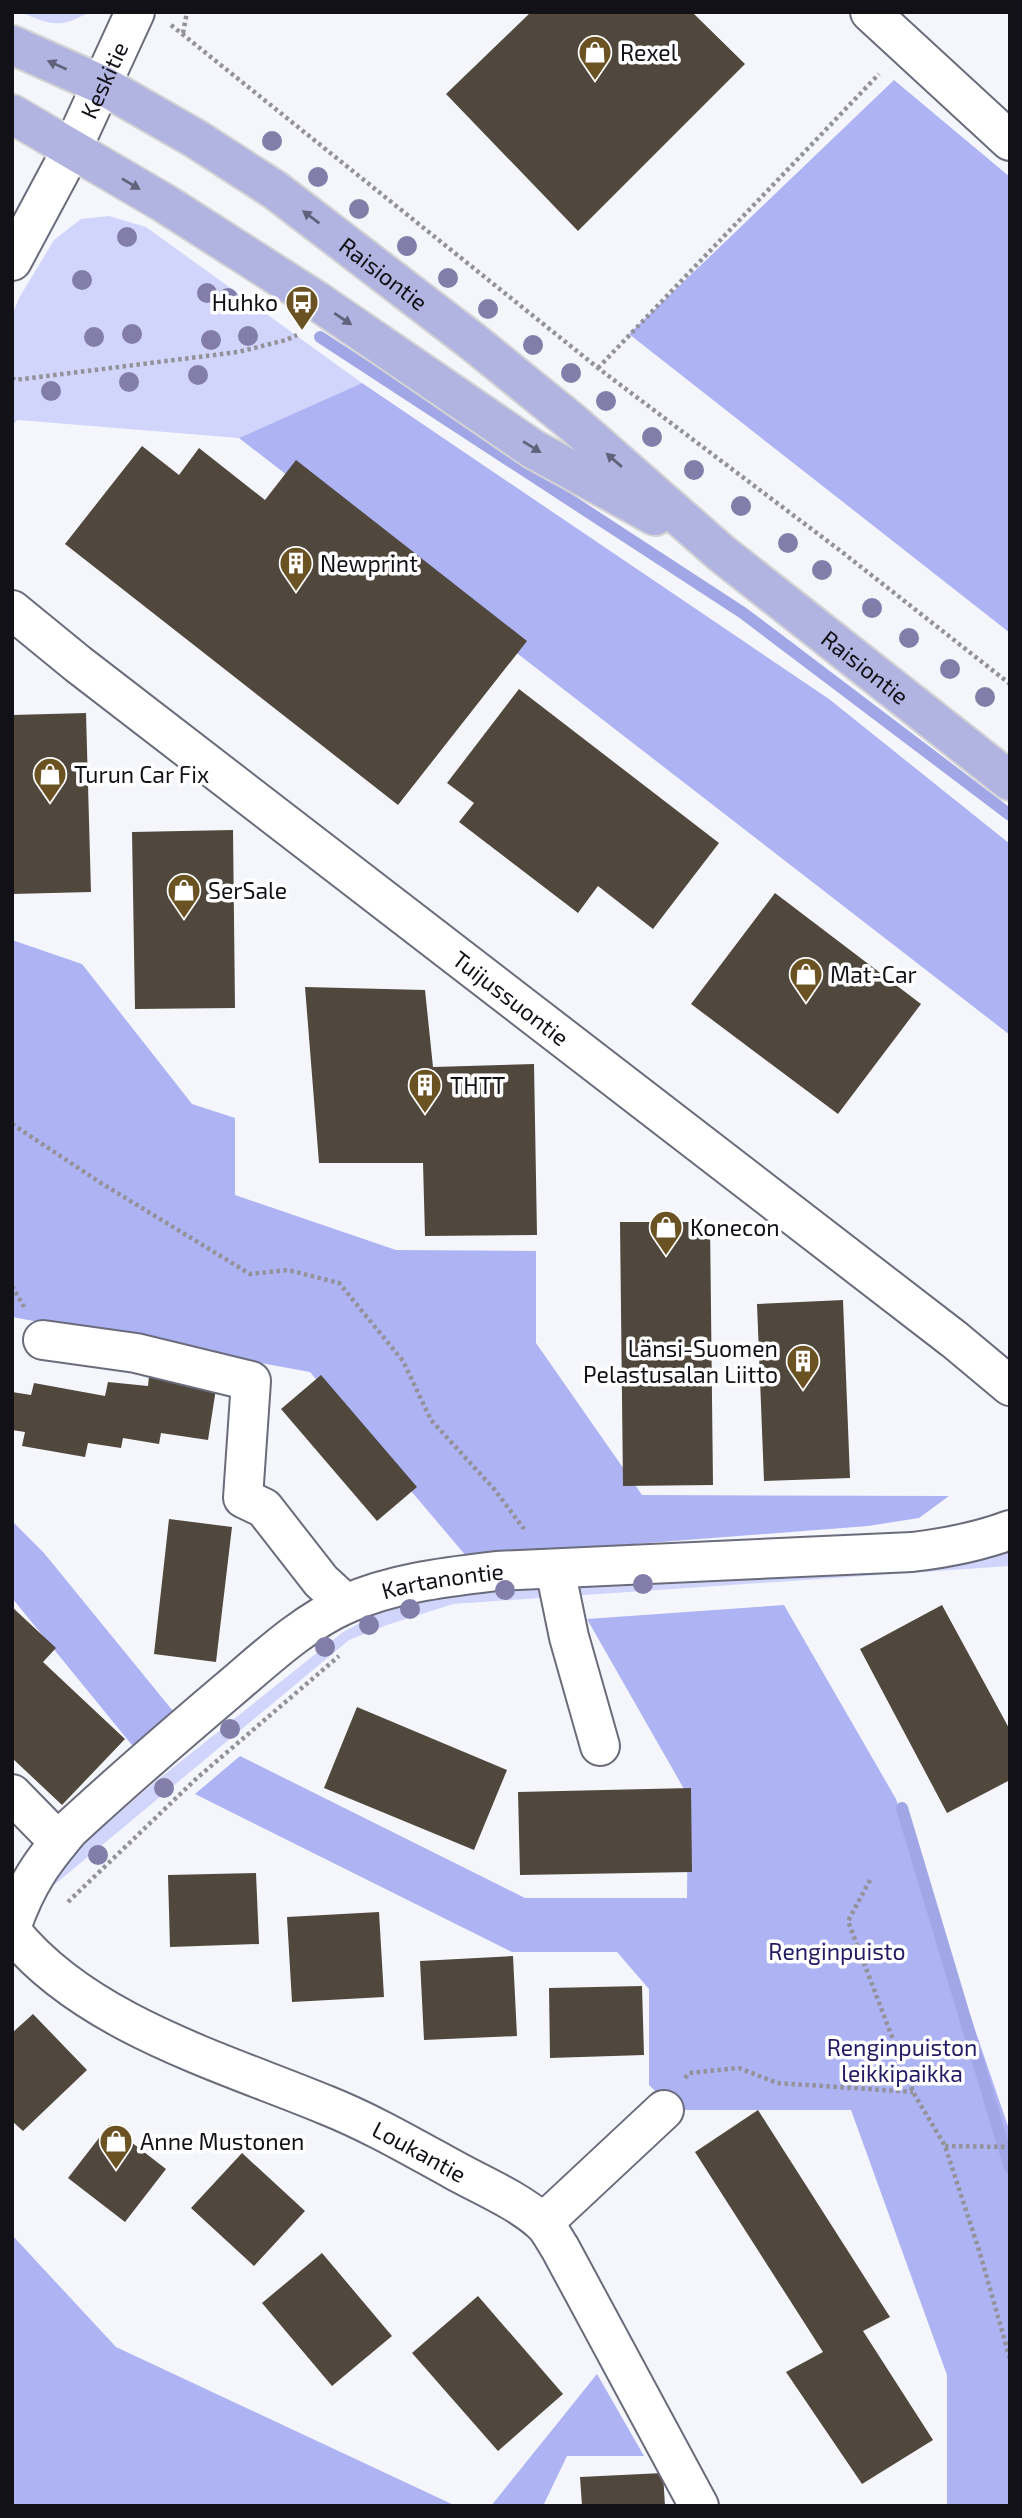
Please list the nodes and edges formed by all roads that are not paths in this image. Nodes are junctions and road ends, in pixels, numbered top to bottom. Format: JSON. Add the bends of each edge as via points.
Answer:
{"nodes":[{"id":1,"x":870,"y":12,"type":"edge"},
{"id":2,"x":149,"y":16,"type":"edge"},
{"id":3,"x":12,"y":45,"type":"edge"},
{"id":4,"x":103,"y":85,"type":"junction"},
{"id":5,"x":12,"y":114,"type":"edge"},
{"id":6,"x":1010,"y":141,"type":"edge"},
{"id":7,"x":72,"y":149,"type":"junction"},
{"id":8,"x":12,"y":261,"type":"edge"},
{"id":9,"x":721,"y":553,"type":"junction"},
{"id":10,"x":12,"y":610,"type":"edge"},
{"id":11,"x":1010,"y":781,"type":"edge"},
{"id":12,"x":43,"y":1340,"type":"dead end"},
{"id":13,"x":1010,"y":1386,"type":"edge"},
{"id":14,"x":1010,"y":1530,"type":"edge"},
{"id":15,"x":555,"y":1569,"type":"junction"},
{"id":16,"x":346,"y":1604,"type":"junction"},
{"id":17,"x":600,"y":1746,"type":"dead end"},
{"id":18,"x":12,"y":1794,"type":"edge"},
{"id":19,"x":59,"y":1842,"type":"junction"},
{"id":20,"x":16,"y":1934,"type":"edge"},
{"id":21,"x":664,"y":2110,"type":"road end"},
{"id":22,"x":543,"y":2223,"type":"junction"},
{"id":23,"x":699,"y":2506,"type":"edge"}],
"edges":[{"from":1,"to":6,"type":"street"},
{"from":2,"to":4,"type":"street","name":"Keskitie"},
{"from":4,"to":3,"type":"main road","name":"Raisiontie","one_way":true},
{"from":4,"to":7,"type":"street","name":"Keskitie"},
{"from":9,"to":4,"type":"main road","name":"Raisiontie","one_way":true,"via":[[492,357],[286,199]]},
{"from":5,"to":7,"type":"main road","name":"Raisiontie"},
{"from":7,"to":8,"type":"street","name":"Keskitie"},
{"from":7,"to":9,"type":"main road","name":"Raisiontie","one_way":true,"via":[[317,301],[533,449]]},
{"from":9,"to":11,"type":"main road","name":"Raisiontie"},
{"from":10,"to":13,"type":"street","name":"Tuijussuontie"},
{"from":12,"to":16,"type":"street","via":[[136,1353],[251,1381],[243,1498],[264,1508],[321,1581]]},
{"from":14,"to":15,"type":"street","name":"Kartanontie","via":[[952,1547],[912,1552]]},
{"from":15,"to":16,"type":"street","name":"Kartanontie","via":[[442,1577]]},
{"from":15,"to":17,"type":"street"},
{"from":16,"to":19,"type":"street","name":"Kartanontie","via":[[267,1657],[103,1798]]},
{"from":18,"to":19,"type":"street"},
{"from":19,"to":20,"type":"street","name":"Kartanontie","via":[[24,1893]]},
{"from":20,"to":22,"type":"street","name":"Loukantie","via":[[52,1971],[138,2028],[382,2130]]},
{"from":21,"to":22,"type":"street"},
{"from":22,"to":23,"type":"street","name":"Loukantie"}]}
